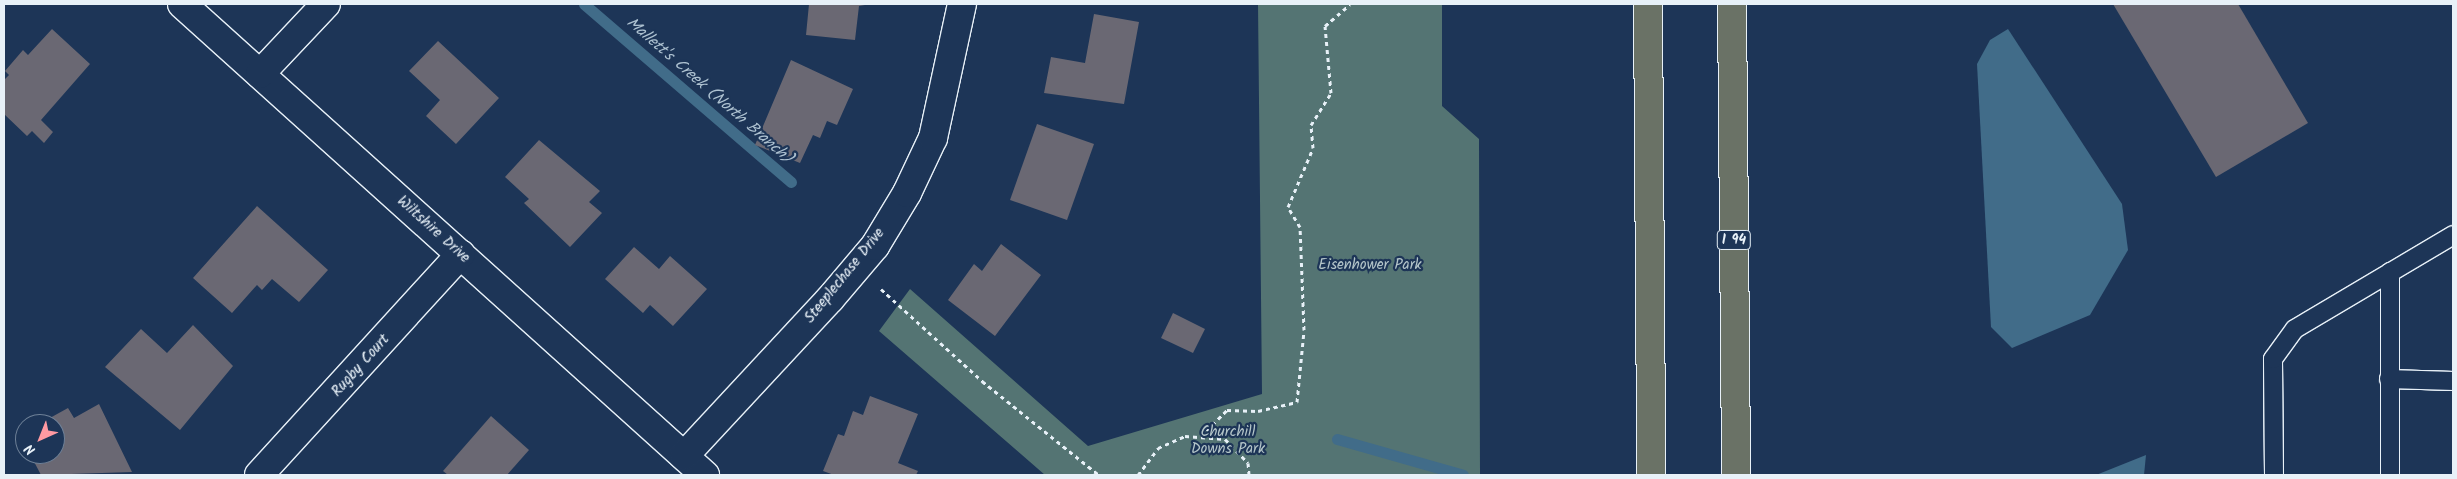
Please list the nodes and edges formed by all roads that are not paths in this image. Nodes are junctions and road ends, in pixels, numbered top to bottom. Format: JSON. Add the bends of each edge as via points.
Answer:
{"nodes":[{"id":1,"x":182,"y":4,"type":"edge"},
{"id":2,"x":326,"y":4,"type":"edge"},
{"id":3,"x":962,"y":4,"type":"edge"},
{"id":4,"x":1648,"y":4,"type":"edge"},
{"id":5,"x":1732,"y":4,"type":"edge"},
{"id":6,"x":260,"y":74,"type":"junction"},
{"id":7,"x":2453,"y":235,"type":"edge"},
{"id":8,"x":461,"y":254,"type":"junction"},
{"id":9,"x":2390,"y":272,"type":"junction"},
{"id":10,"x":2389,"y":379,"type":"junction"},
{"id":11,"x":2453,"y":381,"type":"edge"},
{"id":12,"x":684,"y":456,"type":"junction"},
{"id":13,"x":259,"y":475,"type":"edge"},
{"id":14,"x":705,"y":475,"type":"edge"},
{"id":15,"x":1651,"y":475,"type":"edge"},
{"id":16,"x":1736,"y":475,"type":"edge"},
{"id":17,"x":2274,"y":475,"type":"edge"},
{"id":18,"x":2390,"y":475,"type":"edge"}],
"edges":[{"from":1,"to":6,"type":"street","name":"Wiltshire Drive"},
{"from":2,"to":6,"type":"street"},
{"from":3,"to":12,"type":"street","name":"Steeplechase Drive","via":[[933,138],[907,193],[857,267]]},
{"from":4,"to":15,"type":"highway"},
{"from":5,"to":16,"type":"highway","number":"I 94"},
{"from":6,"to":8,"type":"street","name":"Wiltshire Drive"},
{"from":7,"to":9,"type":"lane"},
{"from":8,"to":12,"type":"street","name":"Wiltshire Drive"},
{"from":8,"to":13,"type":"street","name":"Rugby Court"},
{"from":9,"to":10,"type":"lane"},
{"from":9,"to":17,"type":"lane","via":[[2296,329],[2273,359]]},
{"from":10,"to":11,"type":"lane"},
{"from":10,"to":18,"type":"lane"},
{"from":12,"to":14,"type":"street","name":"Wiltshire Drive"}]}
